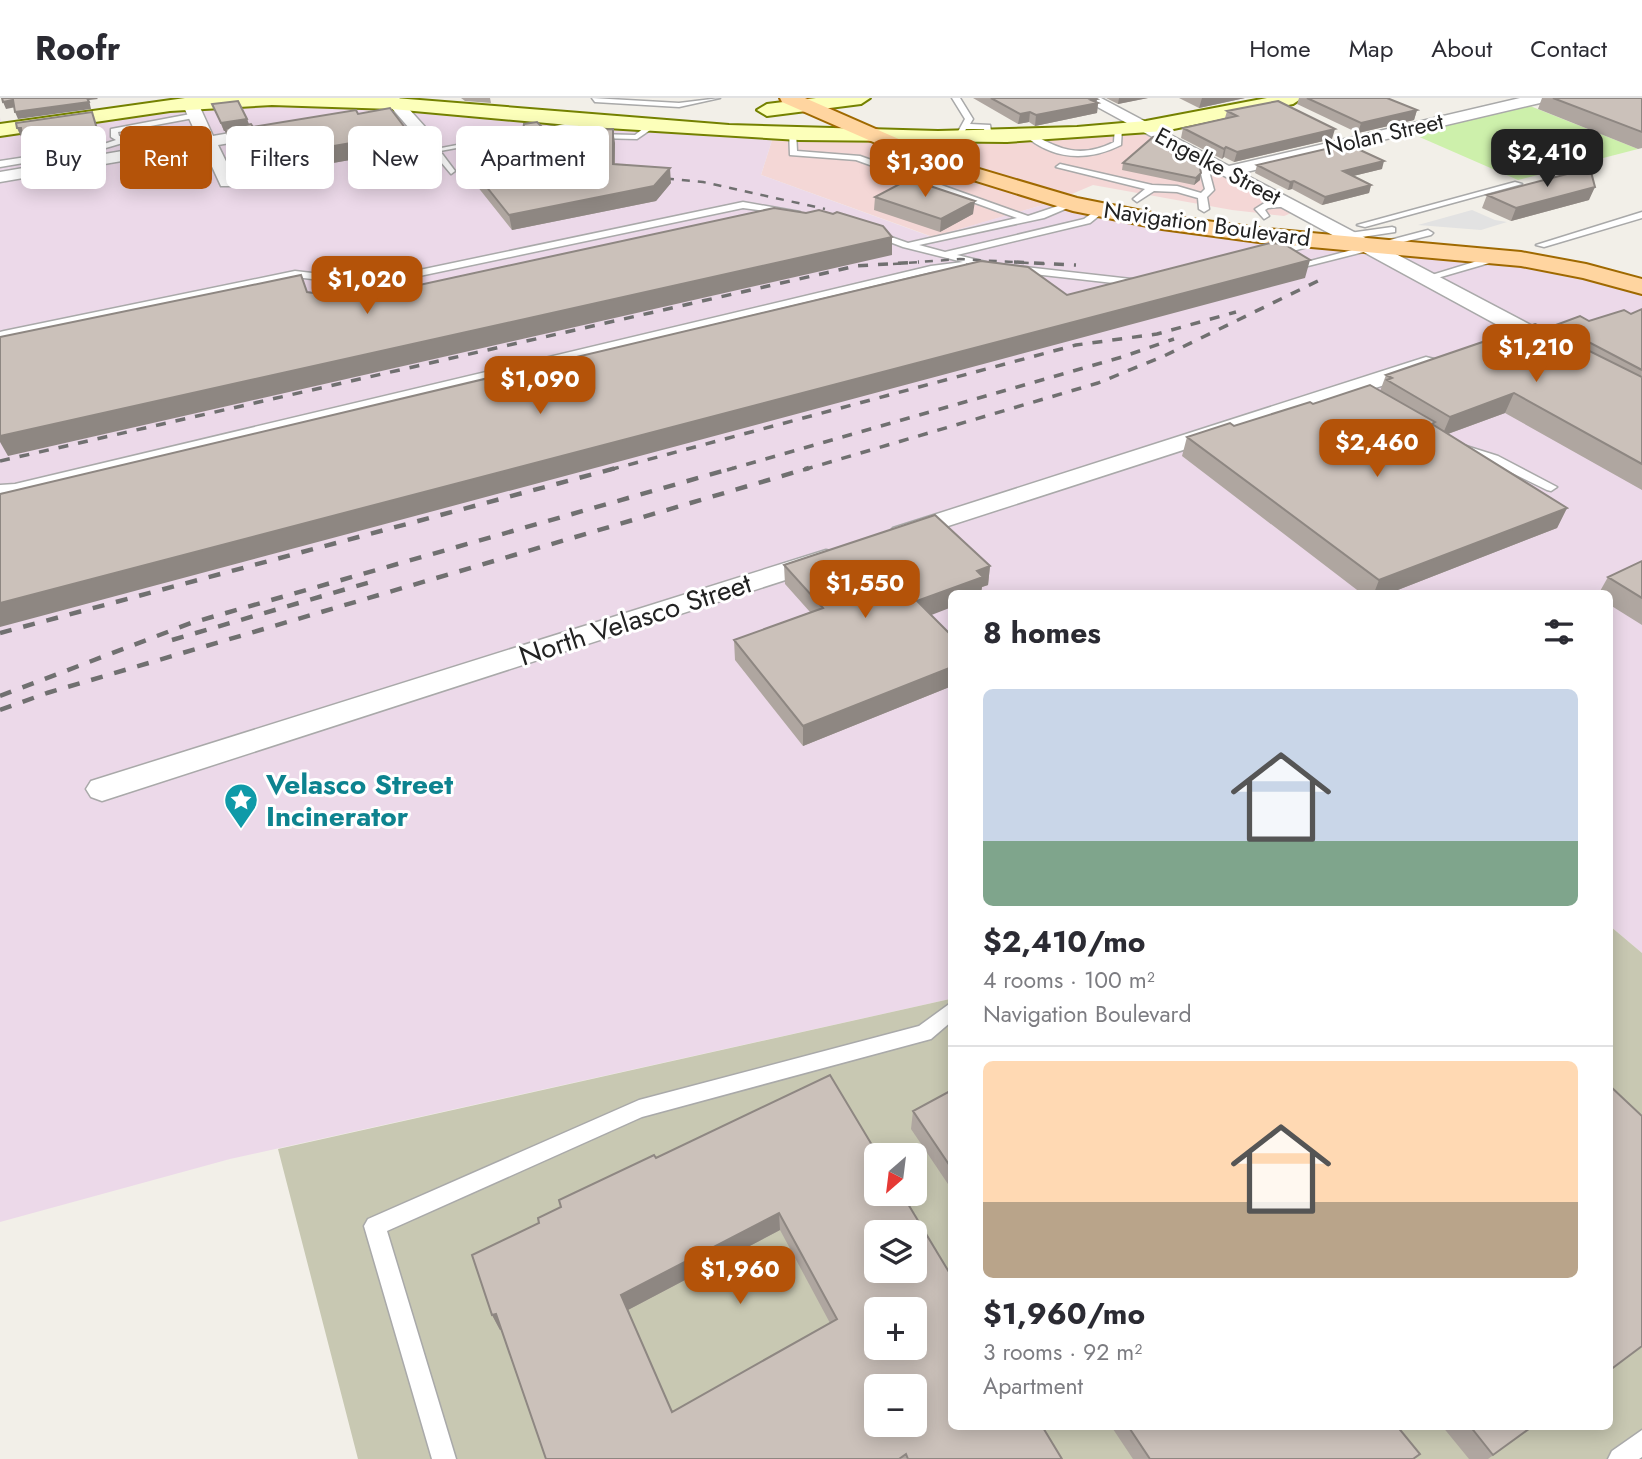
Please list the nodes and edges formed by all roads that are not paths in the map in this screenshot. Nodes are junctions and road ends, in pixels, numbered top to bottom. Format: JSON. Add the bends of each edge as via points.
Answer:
{"nodes":[{"id":1,"x":134,"y":98,"type":"edge"},
{"id":2,"x":454,"y":98,"type":"edge"},
{"id":3,"x":789,"y":98,"type":"edge"},
{"id":4,"x":861,"y":98,"type":"edge"},
{"id":5,"x":956,"y":98,"type":"edge"},
{"id":6,"x":1089,"y":98,"type":"edge"},
{"id":7,"x":1540,"y":98,"type":"edge"},
{"id":8,"x":595,"y":100,"type":"dead end"},
{"id":9,"x":394,"y":102,"type":"edge"},
{"id":10,"x":1464,"y":102,"type":"dead end"},
{"id":11,"x":1282,"y":103,"type":"edge"},
{"id":12,"x":825,"y":104,"type":"edge"},
{"id":13,"x":552,"y":106,"type":"junction"},
{"id":14,"x":712,"y":106,"type":"edge"},
{"id":15,"x":1484,"y":111,"type":"junction"},
{"id":16,"x":355,"y":117,"type":"edge"},
{"id":17,"x":0,"y":119,"type":"edge"},
{"id":18,"x":200,"y":122,"type":"junction"},
{"id":19,"x":162,"y":126,"type":"edge"},
{"id":20,"x":184,"y":126,"type":"edge"},
{"id":21,"x":259,"y":126,"type":"edge"},
{"id":22,"x":416,"y":126,"type":"edge"},
{"id":23,"x":566,"y":126,"type":"edge"},
{"id":24,"x":594,"y":126,"type":"edge"},
{"id":25,"x":1146,"y":127,"type":"junction"},
{"id":26,"x":1118,"y":128,"type":"junction"},
{"id":27,"x":0,"y":130,"type":"edge"},
{"id":28,"x":120,"y":130,"type":"edge"},
{"id":29,"x":1333,"y":130,"type":"edge"},
{"id":30,"x":609,"y":131,"type":"edge"},
{"id":31,"x":961,"y":131,"type":"junction"},
{"id":32,"x":793,"y":132,"type":"junction"},
{"id":33,"x":1019,"y":134,"type":"junction"},
{"id":34,"x":644,"y":135,"type":"junction"},
{"id":35,"x":917,"y":135,"type":"junction"},
{"id":36,"x":872,"y":136,"type":"junction"},
{"id":37,"x":120,"y":139,"type":"edge"},
{"id":38,"x":1356,"y":141,"type":"junction"},
{"id":39,"x":120,"y":142,"type":"edge"},
{"id":40,"x":456,"y":147,"type":"edge"},
{"id":41,"x":1072,"y":155,"type":"junction"},
{"id":42,"x":989,"y":162,"type":"junction"},
{"id":43,"x":0,"y":164,"type":"edge"},
{"id":44,"x":1223,"y":168,"type":"junction"},
{"id":45,"x":934,"y":170,"type":"junction"},
{"id":46,"x":451,"y":171,"type":"dead end"},
{"id":47,"x":0,"y":177,"type":"edge"},
{"id":48,"x":914,"y":179,"type":"junction"},
{"id":49,"x":226,"y":182,"type":"dead end"},
{"id":50,"x":1518,"y":184,"type":"edge"},
{"id":51,"x":1144,"y":194,"type":"junction"},
{"id":52,"x":1101,"y":198,"type":"junction"},
{"id":53,"x":1203,"y":202,"type":"junction"},
{"id":54,"x":1073,"y":204,"type":"junction"},
{"id":55,"x":806,"y":214,"type":"edge"},
{"id":56,"x":1642,"y":215,"type":"edge"},
{"id":57,"x":1027,"y":219,"type":"junction"},
{"id":58,"x":1287,"y":220,"type":"junction"},
{"id":59,"x":859,"y":230,"type":"edge"},
{"id":60,"x":1324,"y":232,"type":"junction"},
{"id":61,"x":1369,"y":239,"type":"junction"},
{"id":62,"x":906,"y":245,"type":"junction"},
{"id":63,"x":1502,"y":249,"type":"junction"},
{"id":64,"x":1539,"y":253,"type":"junction"},
{"id":65,"x":945,"y":255,"type":"junction"},
{"id":66,"x":1264,"y":256,"type":"edge"},
{"id":67,"x":1300,"y":265,"type":"edge"},
{"id":68,"x":990,"y":266,"type":"junction"},
{"id":69,"x":1642,"y":266,"type":"edge"},
{"id":70,"x":1427,"y":278,"type":"junction"},
{"id":71,"x":1147,"y":282,"type":"edge"},
{"id":72,"x":1642,"y":286,"type":"edge"},
{"id":73,"x":1527,"y":332,"type":"junction"},
{"id":74,"x":4,"y":334,"type":"edge"},
{"id":75,"x":1489,"y":344,"type":"edge"},
{"id":76,"x":1451,"y":356,"type":"edge"},
{"id":77,"x":1573,"y":356,"type":"edge"},
{"id":78,"x":1449,"y":444,"type":"edge"},
{"id":79,"x":1550,"y":487,"type":"dead end"},
{"id":80,"x":0,"y":489,"type":"edge"},
{"id":81,"x":873,"y":543,"type":"edge"},
{"id":82,"x":847,"y":551,"type":"edge"},
{"id":83,"x":102,"y":789,"type":"dead end"},
{"id":84,"x":948,"y":1013,"type":"edge"},
{"id":85,"x":1642,"y":1442,"type":"edge"},
{"id":86,"x":444,"y":1459,"type":"edge"},
{"id":87,"x":1620,"y":1459,"type":"edge"}],
"edges":[{"from":1,"to":17,"type":"main road"},
{"from":2,"to":13,"type":"main road"},
{"from":3,"to":12,"type":"main road","name":"Navigation Boulevard"},
{"from":4,"to":12,"type":"main road"},
{"from":5,"to":31,"type":"lane","via":[[969,119]]},
{"from":6,"to":25,"type":"street","name":"Engelke Street"},
{"from":7,"to":15,"type":"street","name":"Nolan Street"},
{"from":8,"to":14,"type":"lane"},
{"from":9,"to":13,"type":"main road"},
{"from":9,"to":16,"type":"street"},
{"from":9,"to":18,"type":"main road","via":[[312,99]]},
{"from":9,"to":22,"type":"street"},
{"from":9,"to":23,"type":"main road"},
{"from":10,"to":15,"type":"street"},
{"from":11,"to":25,"type":"main road"},
{"from":12,"to":14,"type":"main road","via":[[747,112]]},
{"from":12,"to":34,"type":"main road","via":[[760,120]]},
{"from":12,"to":35,"type":"main road","name":"Navigation Boulevard"},
{"from":12,"to":36,"type":"main road","name":"Navigation Boulevard"},
{"from":13,"to":14,"type":"main road","via":[[636,113]]},
{"from":14,"to":24,"type":"main road","via":[[613,117]]},
{"from":15,"to":38,"type":"street","name":"Nolan Street"},
{"from":18,"to":19,"type":"lane"},
{"from":18,"to":20,"type":"lane"},
{"from":18,"to":21,"type":"street"},
{"from":18,"to":27,"type":"main road"},
{"from":18,"to":47,"type":"street"},
{"from":18,"to":49,"type":"street"},
{"from":25,"to":26,"type":"main road"},
{"from":25,"to":44,"type":"street","name":"Engelke Street"},
{"from":26,"to":33,"type":"main road"},
{"from":26,"to":41,"type":"lane","via":[[1118,143],[1103,151]]},
{"from":28,"to":37,"type":"lane","via":[[114,131]]},
{"from":29,"to":38,"type":"street"},
{"from":30,"to":34,"type":"main road"},
{"from":31,"to":33,"type":"main road"},
{"from":31,"to":35,"type":"main road"},
{"from":32,"to":34,"type":"main road"},
{"from":32,"to":36,"type":"main road"},
{"from":32,"to":48,"type":"lane","via":[[793,153],[857,158]]},
{"from":33,"to":41,"type":"lane"},
{"from":33,"to":42,"type":"main road","via":[[985,146]]},
{"from":35,"to":36,"type":"main road"},
{"from":35,"to":42,"type":"main road","name":"Navigation Boulevard"},
{"from":36,"to":45,"type":"main road","name":"Navigation Boulevard"},
{"from":38,"to":44,"type":"street","name":"Nolan Street"},
{"from":39,"to":43,"type":"lane"},
{"from":40,"to":46,"type":"lane","via":[[436,150]]},
{"from":41,"to":51,"type":"lane","via":[[1057,169]]},
{"from":42,"to":52,"type":"main road","name":"Navigation Boulevard"},
{"from":44,"to":53,"type":"lane","via":[[1204,170],[1210,190]]},
{"from":44,"to":58,"type":"street","name":"Engelke Street"},
{"from":45,"to":48,"type":"lane"},
{"from":45,"to":54,"type":"main road","name":"Navigation Boulevard"},
{"from":48,"to":57,"type":"lane"},
{"from":50,"to":61,"type":"lane"},
{"from":51,"to":52,"type":"main road","name":"Navigation Boulevard"},
{"from":51,"to":53,"type":"main road","name":"Navigation Boulevard"},
{"from":52,"to":54,"type":"main road","name":"Navigation Boulevard"},
{"from":52,"to":58,"type":"main road","name":"Navigation Boulevard","via":[[1162,222]]},
{"from":52,"to":65,"type":"lane","via":[[1087,220]]},
{"from":53,"to":58,"type":"main road","name":"Navigation Boulevard"},
{"from":54,"to":57,"type":"lane"},
{"from":55,"to":74,"type":"lane","via":[[744,205],[372,283],[295,274]]},
{"from":56,"to":64,"type":"lane"},
{"from":57,"to":62,"type":"lane"},
{"from":58,"to":60,"type":"main road","name":"Navigation Boulevard"},
{"from":58,"to":60,"type":"street","name":"Engelke Street"},
{"from":59,"to":62,"type":"lane"},
{"from":60,"to":61,"type":"main road","name":"Navigation Boulevard"},
{"from":60,"to":66,"type":"lane"},
{"from":61,"to":63,"type":"main road","name":"Navigation Boulevard"},
{"from":61,"to":63,"type":"main road","name":"Navigation Boulevard","via":[[1428,233]]},
{"from":61,"to":67,"type":"lane"},
{"from":61,"to":70,"type":"street"},
{"from":62,"to":65,"type":"lane"},
{"from":63,"to":64,"type":"main road","name":"Navigation Boulevard"},
{"from":63,"to":70,"type":"lane"},
{"from":64,"to":69,"type":"main road","name":"Navigation Boulevard"},
{"from":64,"to":72,"type":"main road","name":"Navigation Boulevard"},
{"from":65,"to":68,"type":"lane"},
{"from":68,"to":71,"type":"lane"},
{"from":68,"to":80,"type":"lane","via":[[951,264]]},
{"from":70,"to":73,"type":"street"},
{"from":73,"to":75,"type":"street"},
{"from":73,"to":77,"type":"street"},
{"from":76,"to":81,"type":"street","via":[[1355,392]]},
{"from":78,"to":79,"type":"lane","via":[[1494,459]]},
{"from":82,"to":83,"type":"street","name":"North Velasco Street"},
{"from":84,"to":86,"type":"lane","via":[[924,1033],[639,1109],[375,1226]]},
{"from":85,"to":87,"type":"lane"}]}
